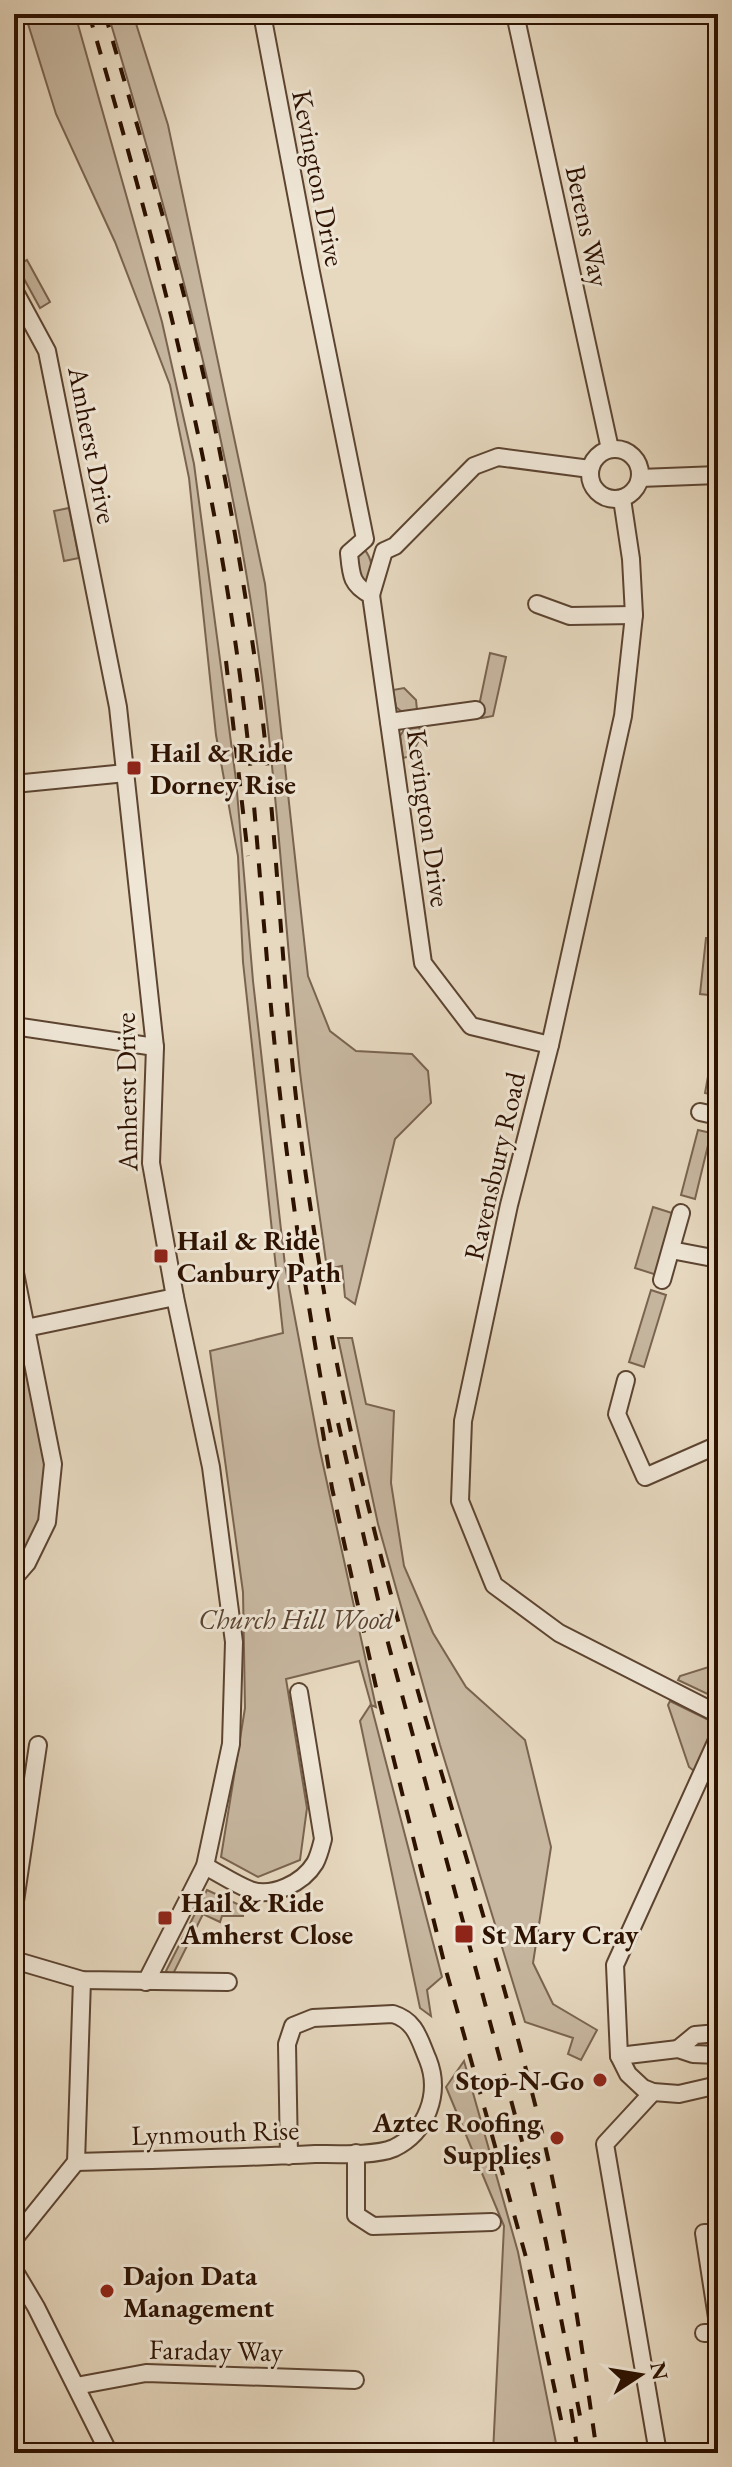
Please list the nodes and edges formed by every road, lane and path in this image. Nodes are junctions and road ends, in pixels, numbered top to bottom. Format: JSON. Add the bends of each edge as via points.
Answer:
{"nodes":[{"id":1,"x":262,"y":14,"type":"edge"},
{"id":2,"x":515,"y":14,"type":"edge"},
{"id":3,"x":14,"y":290,"type":"edge"},
{"id":4,"x":610,"y":449,"type":"junction"},
{"id":5,"x":590,"y":469,"type":"junction"},
{"id":6,"x":718,"y":475,"type":"edge"},
{"id":7,"x":640,"y":478,"type":"junction"},
{"id":8,"x":622,"y":499,"type":"junction"},
{"id":9,"x":365,"y":539,"type":"junction"},
{"id":10,"x":384,"y":551,"type":"junction"},
{"id":11,"x":371,"y":595,"type":"junction"},
{"id":12,"x":537,"y":604,"type":"dead end"},
{"id":13,"x":634,"y":615,"type":"junction"},
{"id":14,"x":476,"y":710,"type":"dead end"},
{"id":15,"x":389,"y":722,"type":"junction"},
{"id":16,"x":126,"y":773,"type":"junction"},
{"id":17,"x":14,"y":784,"type":"edge"},
{"id":18,"x":14,"y":1026,"type":"edge"},
{"id":19,"x":550,"y":1045,"type":"junction"},
{"id":20,"x":155,"y":1047,"type":"junction"},
{"id":21,"x":700,"y":1112,"type":"dead end"},
{"id":22,"x":718,"y":1116,"type":"edge"},
{"id":23,"x":681,"y":1213,"type":"dead end"},
{"id":24,"x":671,"y":1250,"type":"junction"},
{"id":25,"x":718,"y":1259,"type":"edge"},
{"id":26,"x":15,"y":1276,"type":"edge"},
{"id":27,"x":662,"y":1280,"type":"dead end"},
{"id":28,"x":175,"y":1297,"type":"junction"},
{"id":29,"x":26,"y":1328,"type":"junction"},
{"id":30,"x":626,"y":1380,"type":"dead end"},
{"id":31,"x":718,"y":1445,"type":"edge"},
{"id":32,"x":14,"y":1578,"type":"edge"},
{"id":33,"x":299,"y":1692,"type":"dead end"},
{"id":34,"x":718,"y":1714,"type":"edge"},
{"id":35,"x":718,"y":1738,"type":"edge"},
{"id":36,"x":38,"y":1745,"type":"dead end"},
{"id":37,"x":205,"y":1866,"type":"junction"},
{"id":38,"x":14,"y":1908,"type":"edge"},
{"id":39,"x":14,"y":1960,"type":"edge"},
{"id":40,"x":82,"y":1980,"type":"junction"},
{"id":41,"x":146,"y":1982,"type":"junction"},
{"id":42,"x":228,"y":1982,"type":"dead end"},
{"id":43,"x":718,"y":2033,"type":"edge"},
{"id":44,"x":678,"y":2049,"type":"junction"},
{"id":45,"x":718,"y":2055,"type":"edge"},
{"id":46,"x":619,"y":2056,"type":"junction"},
{"id":47,"x":718,"y":2085,"type":"edge"},
{"id":48,"x":653,"y":2092,"type":"junction"},
{"id":49,"x":356,"y":2153,"type":"junction"},
{"id":50,"x":289,"y":2156,"type":"junction"},
{"id":51,"x":76,"y":2162,"type":"junction"},
{"id":52,"x":492,"y":2222,"type":"dead end"},
{"id":53,"x":711,"y":2233,"type":"edge"},
{"id":54,"x":14,"y":2239,"type":"edge"},
{"id":55,"x":14,"y":2270,"type":"edge"},
{"id":56,"x":713,"y":2330,"type":"edge"},
{"id":57,"x":355,"y":2380,"type":"dead end"},
{"id":58,"x":76,"y":2386,"type":"junction"},
{"id":59,"x":109,"y":2453,"type":"edge"},
{"id":60,"x":658,"y":2453,"type":"edge"}],
"edges":[{"from":1,"to":9,"type":"street","name":"Kevington Drive"},
{"from":2,"to":4,"type":"street","name":"Berens Way"},
{"from":3,"to":16,"type":"street","name":"Amherst Drive","via":[[47,351],[118,707]]},
{"from":4,"to":5,"type":"street","via":[[597,456]]},
{"from":4,"to":7,"type":"street","via":[[632,456]]},
{"from":5,"to":8,"type":"street","via":[[597,493]]},
{"from":5,"to":10,"type":"street","via":[[498,457],[474,466]]},
{"from":6,"to":7,"type":"street"},
{"from":7,"to":8,"type":"street"},
{"from":8,"to":13,"type":"street","name":"Ravensbury Road"},
{"from":9,"to":10,"type":"street"},
{"from":9,"to":11,"type":"street","name":"Kevington Drive","via":[[349,553],[351,580]]},
{"from":10,"to":11,"type":"street"},
{"from":11,"to":15,"type":"street","name":"Kevington Drive"},
{"from":12,"to":13,"type":"street","via":[[570,616]]},
{"from":13,"to":19,"type":"street","name":"Ravensbury Road","via":[[623,716]]},
{"from":14,"to":15,"type":"street"},
{"from":15,"to":19,"type":"street","name":"Kevington Drive","via":[[423,963],[471,1026]]},
{"from":16,"to":17,"type":"street"},
{"from":16,"to":20,"type":"street","name":"Amherst Drive"},
{"from":18,"to":20,"type":"street"},
{"from":19,"to":34,"type":"street","name":"Ravensbury Road","via":[[463,1421],[460,1501],[494,1585],[559,1633]]},
{"from":20,"to":28,"type":"street","name":"Amherst Drive","via":[[151,1163]]},
{"from":21,"to":22,"type":"street"},
{"from":23,"to":24,"type":"street"},
{"from":24,"to":25,"type":"street"},
{"from":24,"to":27,"type":"street"},
{"from":26,"to":29,"type":"street"},
{"from":28,"to":29,"type":"street"},
{"from":28,"to":37,"type":"street","name":"Amherst Drive","via":[[211,1467],[234,1642],[231,1744]]},
{"from":29,"to":32,"type":"street","via":[[53,1464],[47,1522]]},
{"from":30,"to":31,"type":"street","via":[[617,1414],[645,1477]]},
{"from":33,"to":37,"type":"street","via":[[323,1839],[317,1861],[282,1889],[264,1893]]},
{"from":35,"to":46,"type":"street","via":[[615,1965]]},
{"from":36,"to":38,"type":"street"},
{"from":37,"to":41,"type":"street","name":"Amherst Drive"},
{"from":39,"to":40,"type":"street"},
{"from":40,"to":41,"type":"street"},
{"from":40,"to":51,"type":"street"},
{"from":41,"to":42,"type":"street"},
{"from":43,"to":44,"type":"street","via":[[695,2035]]},
{"from":44,"to":45,"type":"street"},
{"from":44,"to":46,"type":"street"},
{"from":46,"to":48,"type":"street","via":[[634,2081]]},
{"from":47,"to":48,"type":"street","via":[[679,2094]]},
{"from":48,"to":60,"type":"street","via":[[605,2144]]},
{"from":49,"to":50,"type":"street","name":"Lynmouth Rise"},
{"from":49,"to":50,"type":"street","via":[[392,2149],[414,2134],[429,2111],[432,2070],[415,2027],[406,2018],[313,2018],[293,2026],[287,2044]]},
{"from":49,"to":52,"type":"street","via":[[356,2215],[373,2226]]},
{"from":50,"to":51,"type":"street","name":"Lynmouth Rise"},
{"from":51,"to":54,"type":"street"},
{"from":53,"to":56,"type":"street"},
{"from":55,"to":58,"type":"street"},
{"from":57,"to":58,"type":"street","name":"Faraday Way","via":[[146,2373]]},
{"from":58,"to":59,"type":"street"}]}
